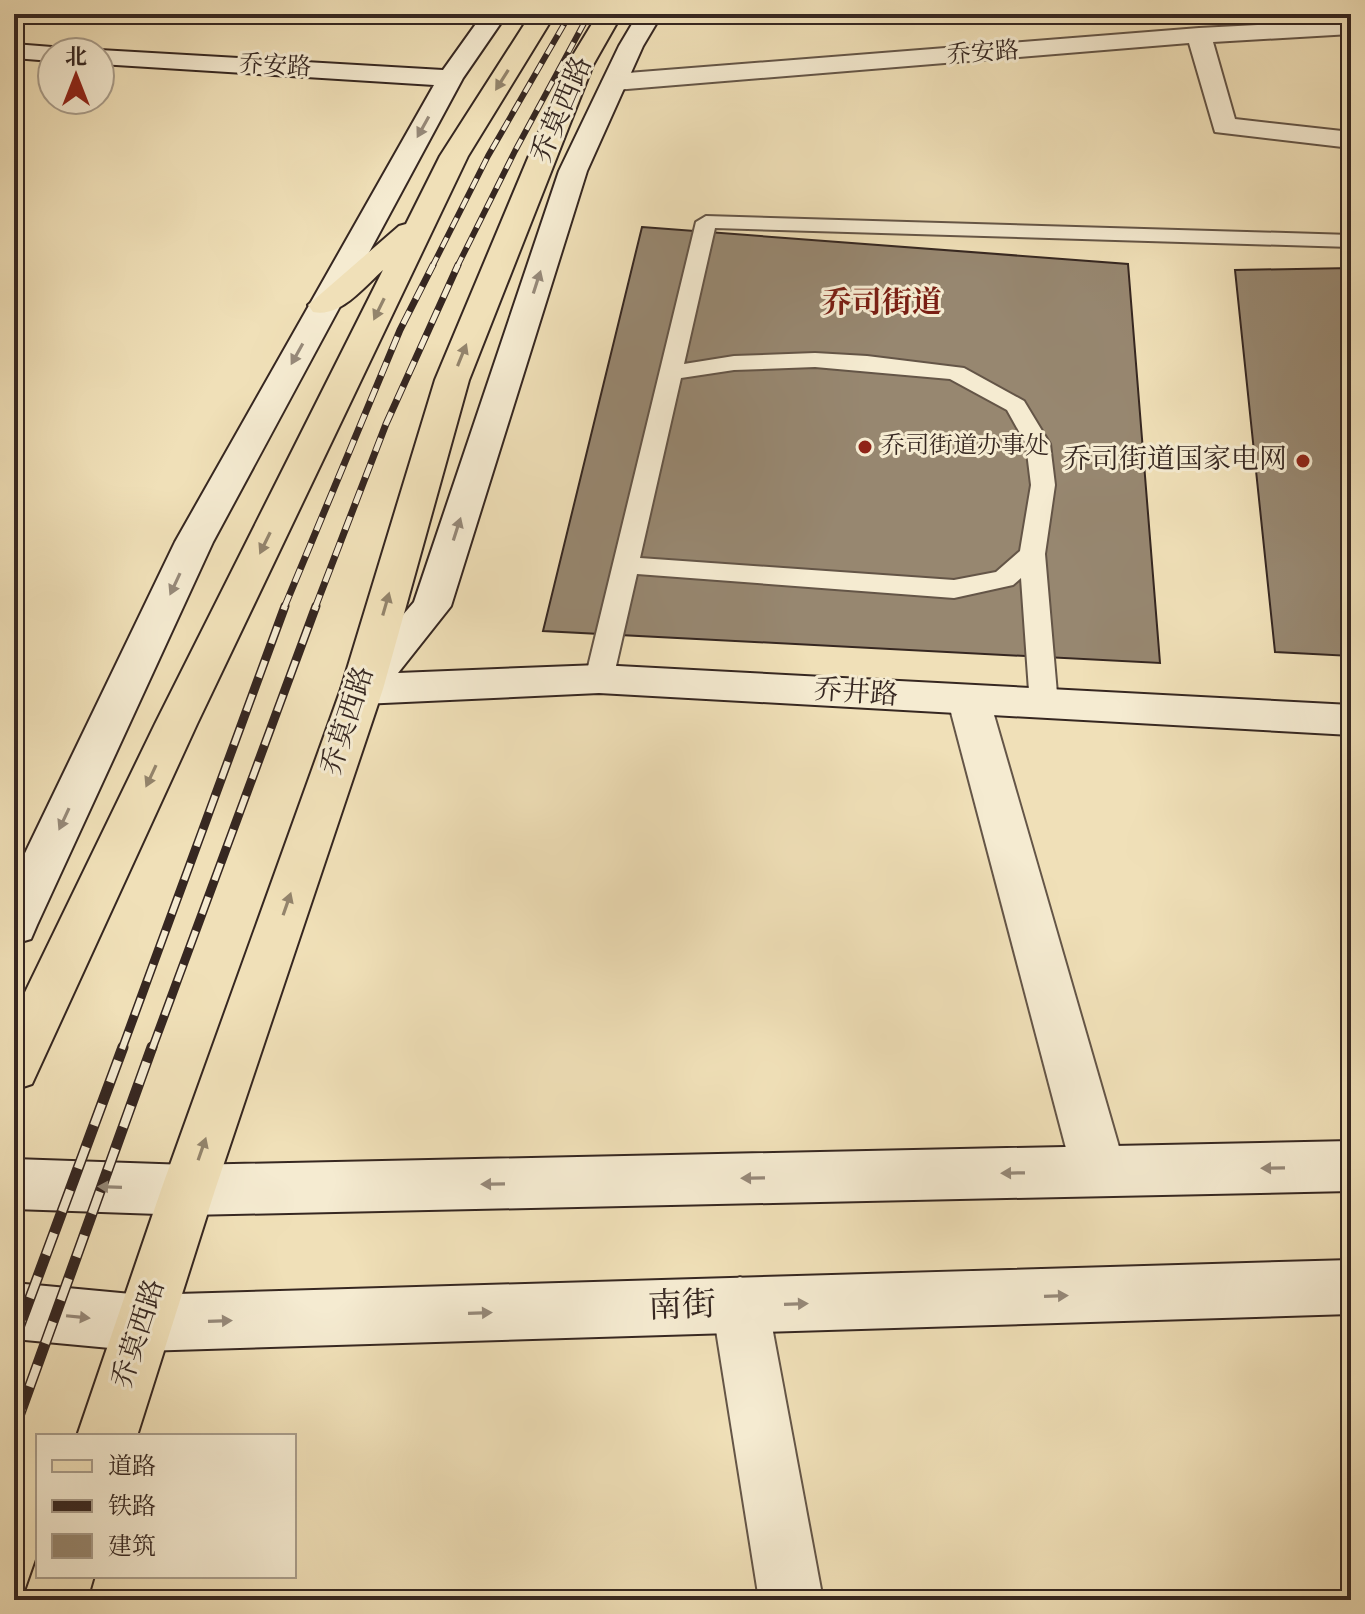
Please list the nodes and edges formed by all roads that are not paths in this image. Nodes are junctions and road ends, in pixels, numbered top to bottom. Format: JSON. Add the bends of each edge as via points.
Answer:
{"nodes":[{"id":1,"x":495,"y":14,"type":"edge"},
{"id":2,"x":543,"y":14,"type":"edge"},
{"id":3,"x":632,"y":14,"type":"edge"},
{"id":4,"x":650,"y":14,"type":"edge"},
{"id":5,"x":1252,"y":23,"type":"edge"},
{"id":6,"x":1351,"y":27,"type":"edge"},
{"id":7,"x":601,"y":28,"type":"edge"},
{"id":8,"x":1199,"y":35,"type":"junction"},
{"id":9,"x":14,"y":51,"type":"edge"},
{"id":10,"x":36,"y":53,"type":"edge"},
{"id":11,"x":116,"y":58,"type":"edge"},
{"id":12,"x":450,"y":78,"type":"junction"},
{"id":13,"x":615,"y":82,"type":"junction"},
{"id":14,"x":1351,"y":140,"type":"edge"},
{"id":15,"x":423,"y":220,"type":"junction"},
{"id":16,"x":1351,"y":241,"type":"edge"},
{"id":17,"x":324,"y":305,"type":"junction"},
{"id":18,"x":670,"y":373,"type":"junction"},
{"id":19,"x":1032,"y":554,"type":"junction"},
{"id":20,"x":626,"y":565,"type":"junction"},
{"id":21,"x":599,"y":679,"type":"junction"},
{"id":22,"x":362,"y":689,"type":"junction"},
{"id":23,"x":969,"y":701,"type":"junction"},
{"id":24,"x":1044,"y":705,"type":"junction"},
{"id":25,"x":1351,"y":720,"type":"edge"},
{"id":26,"x":14,"y":925,"type":"edge"},
{"id":27,"x":14,"y":1068,"type":"edge"},
{"id":28,"x":1351,"y":1166,"type":"edge"},
{"id":29,"x":1099,"y":1171,"type":"junction"},
{"id":30,"x":14,"y":1184,"type":"edge"},
{"id":31,"x":188,"y":1190,"type":"junction"},
{"id":32,"x":1351,"y":1287,"type":"edge"},
{"id":33,"x":740,"y":1305,"type":"junction"},
{"id":34,"x":14,"y":1311,"type":"edge"},
{"id":35,"x":142,"y":1323,"type":"junction"},
{"id":36,"x":108,"y":1434,"type":"edge"},
{"id":37,"x":61,"y":1578,"type":"edge"},
{"id":38,"x":55,"y":1600,"type":"edge"},
{"id":39,"x":791,"y":1600,"type":"edge"}],
"edges":[{"from":1,"to":12,"type":"street"},
{"from":2,"to":15,"type":"main road","one_way":true,"via":[[454,156]]},
{"from":3,"to":7,"type":"main road"},
{"from":4,"to":13,"type":"street"},
{"from":5,"to":6,"type":"street","name":"乔安路"},
{"from":5,"to":8,"type":"street","name":"乔安路"},
{"from":22,"to":7,"type":"main road","name":"乔莫西路","one_way":true,"via":[[452,380],[580,65]]},
{"from":8,"to":13,"type":"street","name":"乔安路"},
{"from":8,"to":14,"type":"street","via":[[1224,126]]},
{"from":9,"to":10,"type":"street"},
{"from":11,"to":12,"type":"street","name":"乔安路"},
{"from":12,"to":17,"type":"street","one_way":true},
{"from":22,"to":13,"type":"street","one_way":true,"via":[[432,606],[573,171]]},
{"from":15,"to":17,"type":"main road"},
{"from":15,"to":27,"type":"main road","one_way":true},
{"from":16,"to":18,"type":"lane","via":[[706,222]]},
{"from":17,"to":26,"type":"street","one_way":true,"via":[[194,542]]},
{"from":18,"to":19,"type":"lane","via":[[734,363],[815,360],[956,373],[1016,406],[1038,444],[1043,485]]},
{"from":18,"to":20,"type":"lane"},
{"from":19,"to":20,"type":"lane","via":[[1004,579],[954,589]]},
{"from":19,"to":24,"type":"lane"},
{"from":20,"to":21,"type":"lane"},
{"from":21,"to":22,"type":"street","name":"乔井路"},
{"from":21,"to":23,"type":"street","name":"乔井路"},
{"from":31,"to":22,"type":"main road","name":"乔莫西路","one_way":true},
{"from":23,"to":24,"type":"street","name":"乔井路"},
{"from":23,"to":29,"type":"street"},
{"from":24,"to":25,"type":"street","name":"乔井路"},
{"from":28,"to":29,"type":"street","one_way":true},
{"from":29,"to":31,"type":"street","one_way":true},
{"from":31,"to":30,"type":"street","one_way":true},
{"from":31,"to":35,"type":"main road","name":"乔莫西路"},
{"from":33,"to":32,"type":"street","name":"南街","one_way":true},
{"from":35,"to":33,"type":"street","name":"南街","one_way":true},
{"from":33,"to":39,"type":"street"},
{"from":34,"to":35,"type":"street","name":"南街","one_way":true},
{"from":35,"to":36,"type":"main road","name":"乔莫西路"},
{"from":37,"to":38,"type":"main road"}]}
